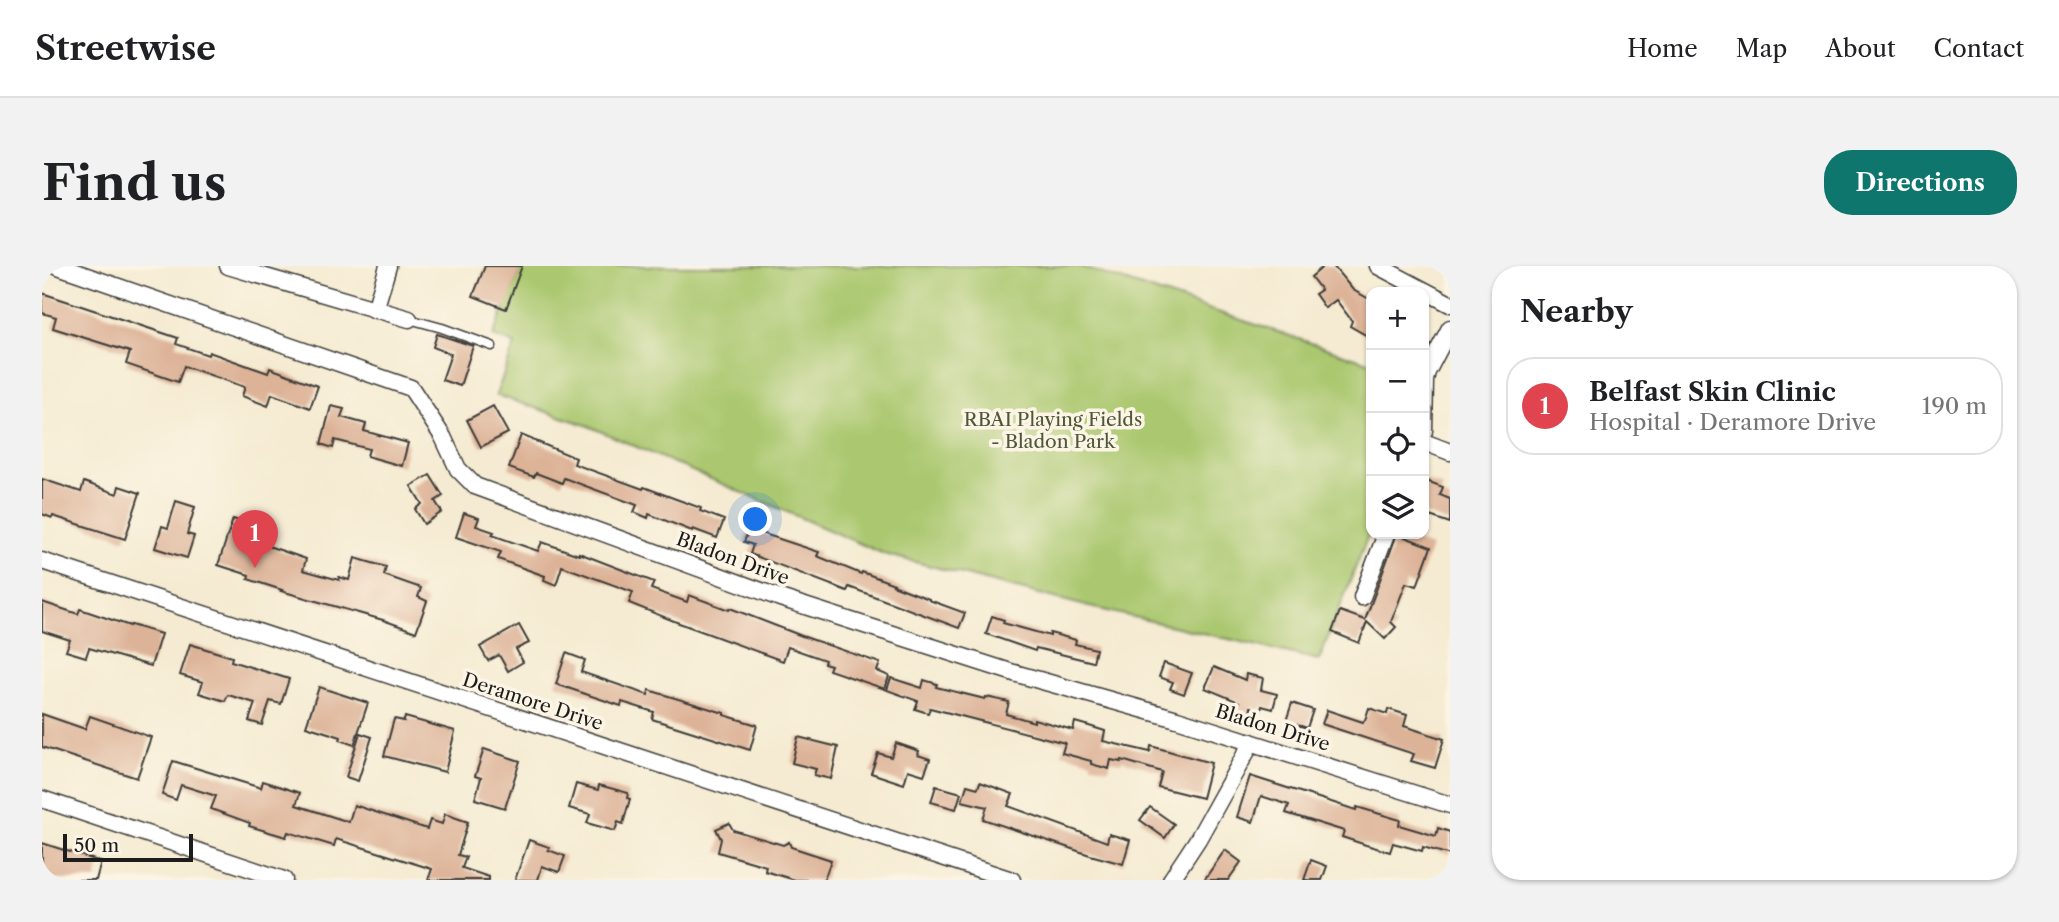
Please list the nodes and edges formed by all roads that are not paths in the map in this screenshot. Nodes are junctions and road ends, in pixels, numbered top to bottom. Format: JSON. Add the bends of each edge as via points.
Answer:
{"nodes":[{"id":1,"x":58,"y":266,"type":"edge"},
{"id":2,"x":228,"y":266,"type":"edge"},
{"id":3,"x":388,"y":266,"type":"edge"},
{"id":4,"x":1378,"y":266,"type":"edge"},
{"id":5,"x":1450,"y":304,"type":"edge"},
{"id":6,"x":375,"y":310,"type":"junction"},
{"id":7,"x":408,"y":319,"type":"joint"},
{"id":8,"x":1450,"y":328,"type":"edge"},
{"id":9,"x":492,"y":346,"type":"dead end"},
{"id":10,"x":1425,"y":413,"type":"edge"},
{"id":11,"x":1429,"y":444,"type":"edge"},
{"id":12,"x":1450,"y":452,"type":"edge"},
{"id":13,"x":1384,"y":539,"type":"edge"},
{"id":14,"x":42,"y":561,"type":"edge"},
{"id":15,"x":1362,"y":597,"type":"dead end"},
{"id":16,"x":1249,"y":741,"type":"junction"},
{"id":17,"x":42,"y":800,"type":"edge"},
{"id":18,"x":1450,"y":805,"type":"edge"},
{"id":19,"x":284,"y":880,"type":"edge"},
{"id":20,"x":1012,"y":880,"type":"edge"},
{"id":21,"x":1171,"y":880,"type":"edge"}],
"edges":[{"from":1,"to":16,"type":"street","name":"Bladon Drive","via":[[411,388],[458,469],[475,486],[796,603]]},
{"from":2,"to":6,"type":"street"},
{"from":3,"to":6,"type":"street"},
{"from":4,"to":5,"type":"street"},
{"from":6,"to":7,"type":"street"},
{"from":7,"to":9,"type":"lane"},
{"from":8,"to":10,"type":"street","via":[[1427,372]]},
{"from":11,"to":12,"type":"street"},
{"from":13,"to":15,"type":"street"},
{"from":14,"to":20,"type":"street","name":"Deramore Drive"},
{"from":16,"to":18,"type":"street","name":"Bladon Drive"},
{"from":16,"to":21,"type":"street"},
{"from":17,"to":19,"type":"street"}]}
